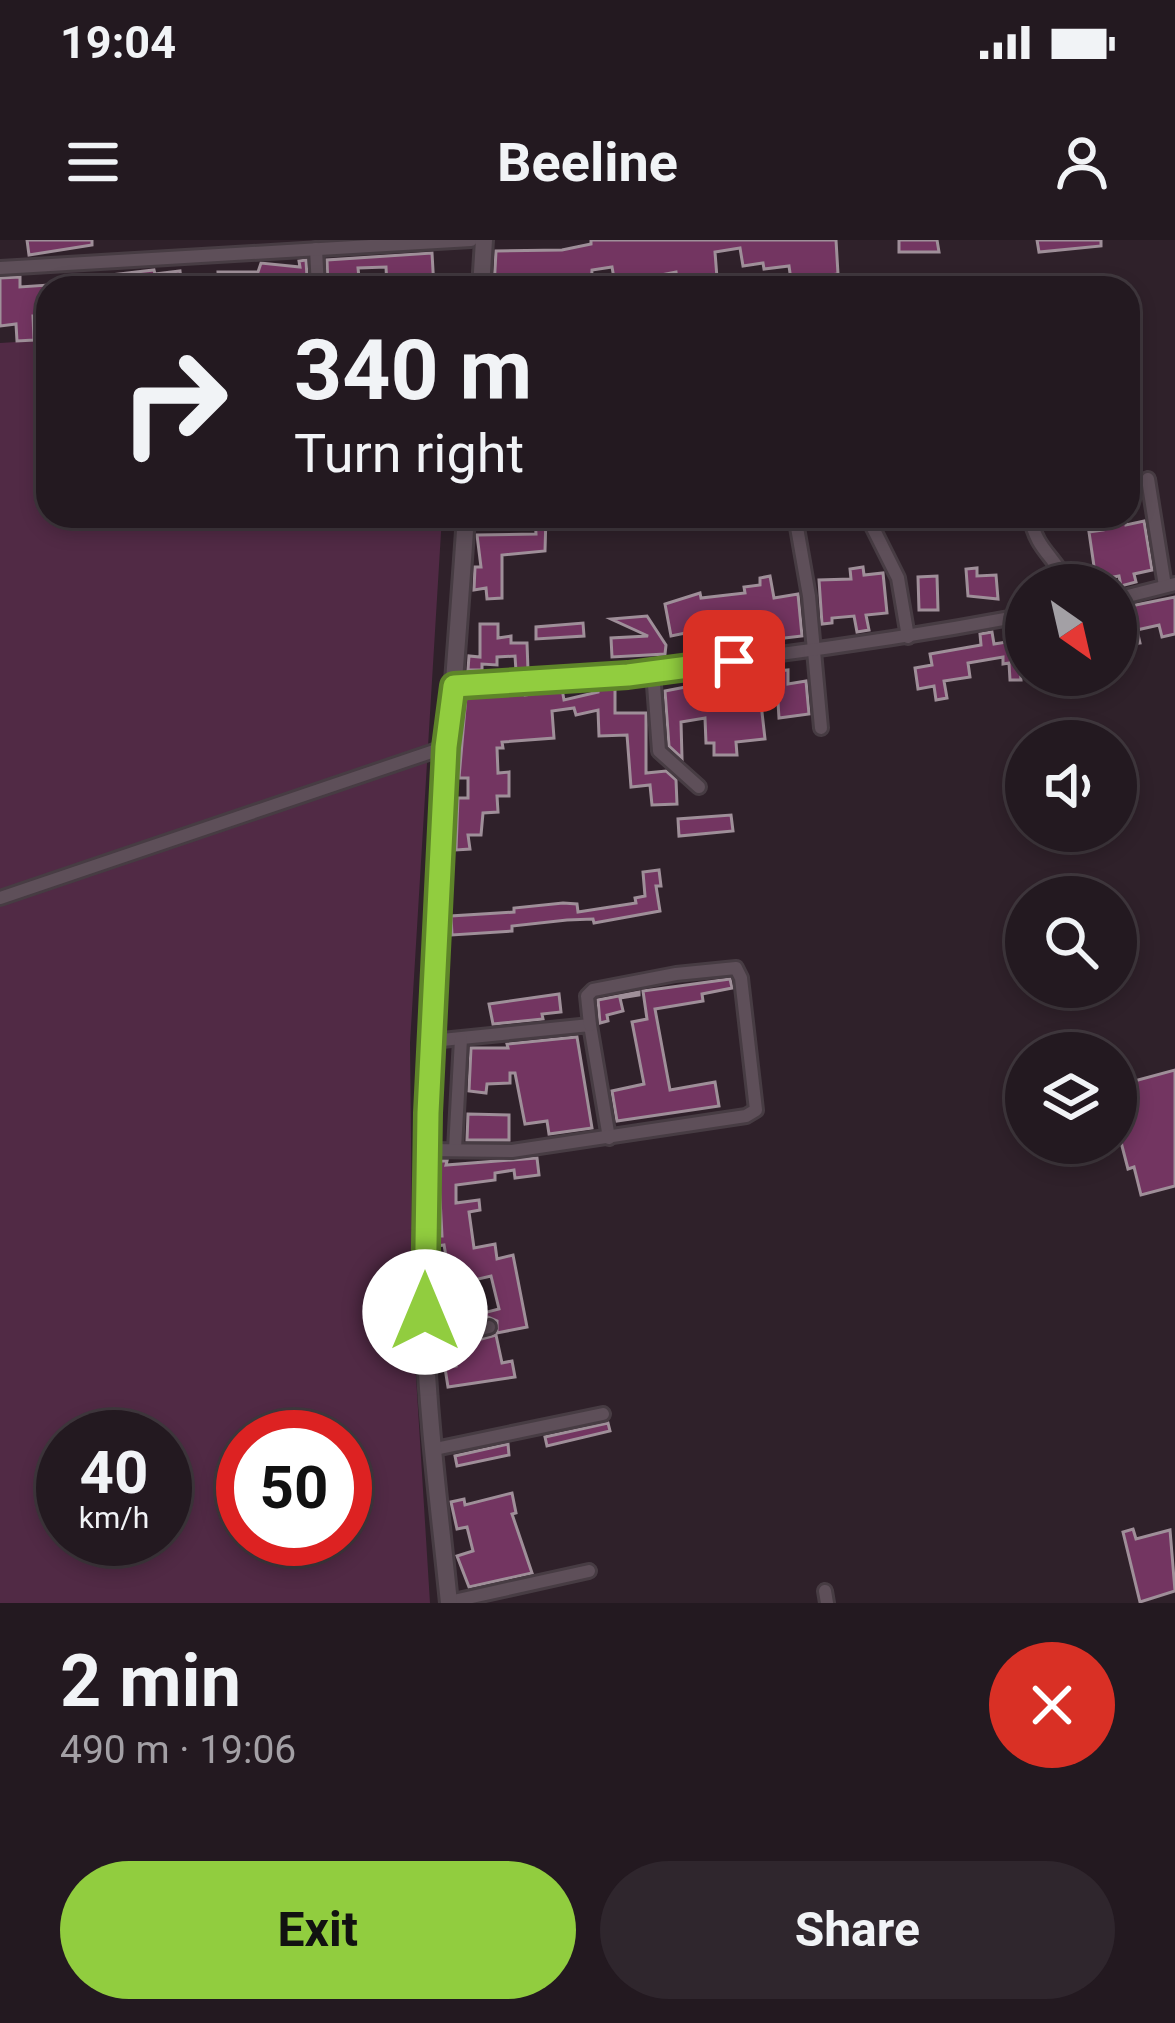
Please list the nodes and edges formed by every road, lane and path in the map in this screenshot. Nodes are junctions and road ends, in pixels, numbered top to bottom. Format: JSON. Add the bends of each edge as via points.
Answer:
{"nodes":[{"id":1,"x":471,"y":240,"type":"edge"},
{"id":2,"x":484,"y":240,"type":"edge"},
{"id":3,"x":316,"y":249,"type":"junction"},
{"id":4,"x":0,"y":268,"type":"edge"},
{"id":5,"x":317,"y":276,"type":"edge"},
{"id":6,"x":482,"y":276,"type":"edge"},
{"id":7,"x":1148,"y":479,"type":"dead end"},
{"id":8,"x":465,"y":528,"type":"edge"},
{"id":9,"x":797,"y":528,"type":"edge"},
{"id":10,"x":873,"y":528,"type":"edge"},
{"id":11,"x":1033,"y":528,"type":"edge"},
{"id":12,"x":1055,"y":564,"type":"edge"},
{"id":13,"x":1170,"y":585,"type":"edge"},
{"id":14,"x":1137,"y":594,"type":"edge"},
{"id":15,"x":1005,"y":620,"type":"edge"},
{"id":16,"x":908,"y":637,"type":"junction"},
{"id":17,"x":813,"y":651,"type":"junction"},
{"id":18,"x":653,"y":672,"type":"junction"},
{"id":19,"x":454,"y":686,"type":"junction"},
{"id":20,"x":821,"y":728,"type":"dead end"},
{"id":21,"x":446,"y":747,"type":"junction"},
{"id":22,"x":699,"y":787,"type":"dead end"},
{"id":23,"x":0,"y":898,"type":"edge"},
{"id":24,"x":590,"y":1025,"type":"junction"},
{"id":25,"x":461,"y":1039,"type":"junction"},
{"id":26,"x":432,"y":1041,"type":"junction"},
{"id":27,"x":609,"y":1138,"type":"junction"},
{"id":28,"x":454,"y":1149,"type":"junction"},
{"id":29,"x":427,"y":1150,"type":"junction"},
{"id":30,"x":489,"y":1327,"type":"dead end"},
{"id":31,"x":426,"y":1342,"type":"junction"},
{"id":32,"x":603,"y":1414,"type":"dead end"},
{"id":33,"x":435,"y":1449,"type":"junction"},
{"id":34,"x":589,"y":1570,"type":"dead end"},
{"id":35,"x":449,"y":1602,"type":"edge"}],
"edges":[{"from":1,"to":3,"type":"street"},
{"from":2,"to":6,"type":"main road"},
{"from":3,"to":4,"type":"street"},
{"from":3,"to":5,"type":"street"},
{"from":7,"to":13,"type":"street"},
{"from":8,"to":19,"type":"main road"},
{"from":9,"to":17,"type":"street"},
{"from":10,"to":16,"type":"street","via":[[898,578]]},
{"from":11,"to":12,"type":"street"},
{"from":13,"to":14,"type":"street"},
{"from":15,"to":16,"type":"street"},
{"from":16,"to":17,"type":"street"},
{"from":17,"to":18,"type":"street"},
{"from":17,"to":20,"type":"street"},
{"from":18,"to":19,"type":"street"},
{"from":18,"to":22,"type":"street","via":[[659,751]]},
{"from":19,"to":21,"type":"main road"},
{"from":21,"to":23,"type":"street"},
{"from":21,"to":26,"type":"main road"},
{"from":24,"to":25,"type":"street"},
{"from":24,"to":27,"type":"street"},
{"from":24,"to":27,"type":"street","via":[[593,990],[676,974],[741,974],[756,1110]]},
{"from":25,"to":26,"type":"street"},
{"from":25,"to":28,"type":"street"},
{"from":26,"to":29,"type":"main road"},
{"from":27,"to":28,"type":"street","via":[[512,1151]]},
{"from":28,"to":29,"type":"street"},
{"from":29,"to":31,"type":"main road"},
{"from":30,"to":31,"type":"street"},
{"from":31,"to":33,"type":"main road"},
{"from":32,"to":33,"type":"street"},
{"from":33,"to":35,"type":"main road"},
{"from":34,"to":35,"type":"street"}]}
